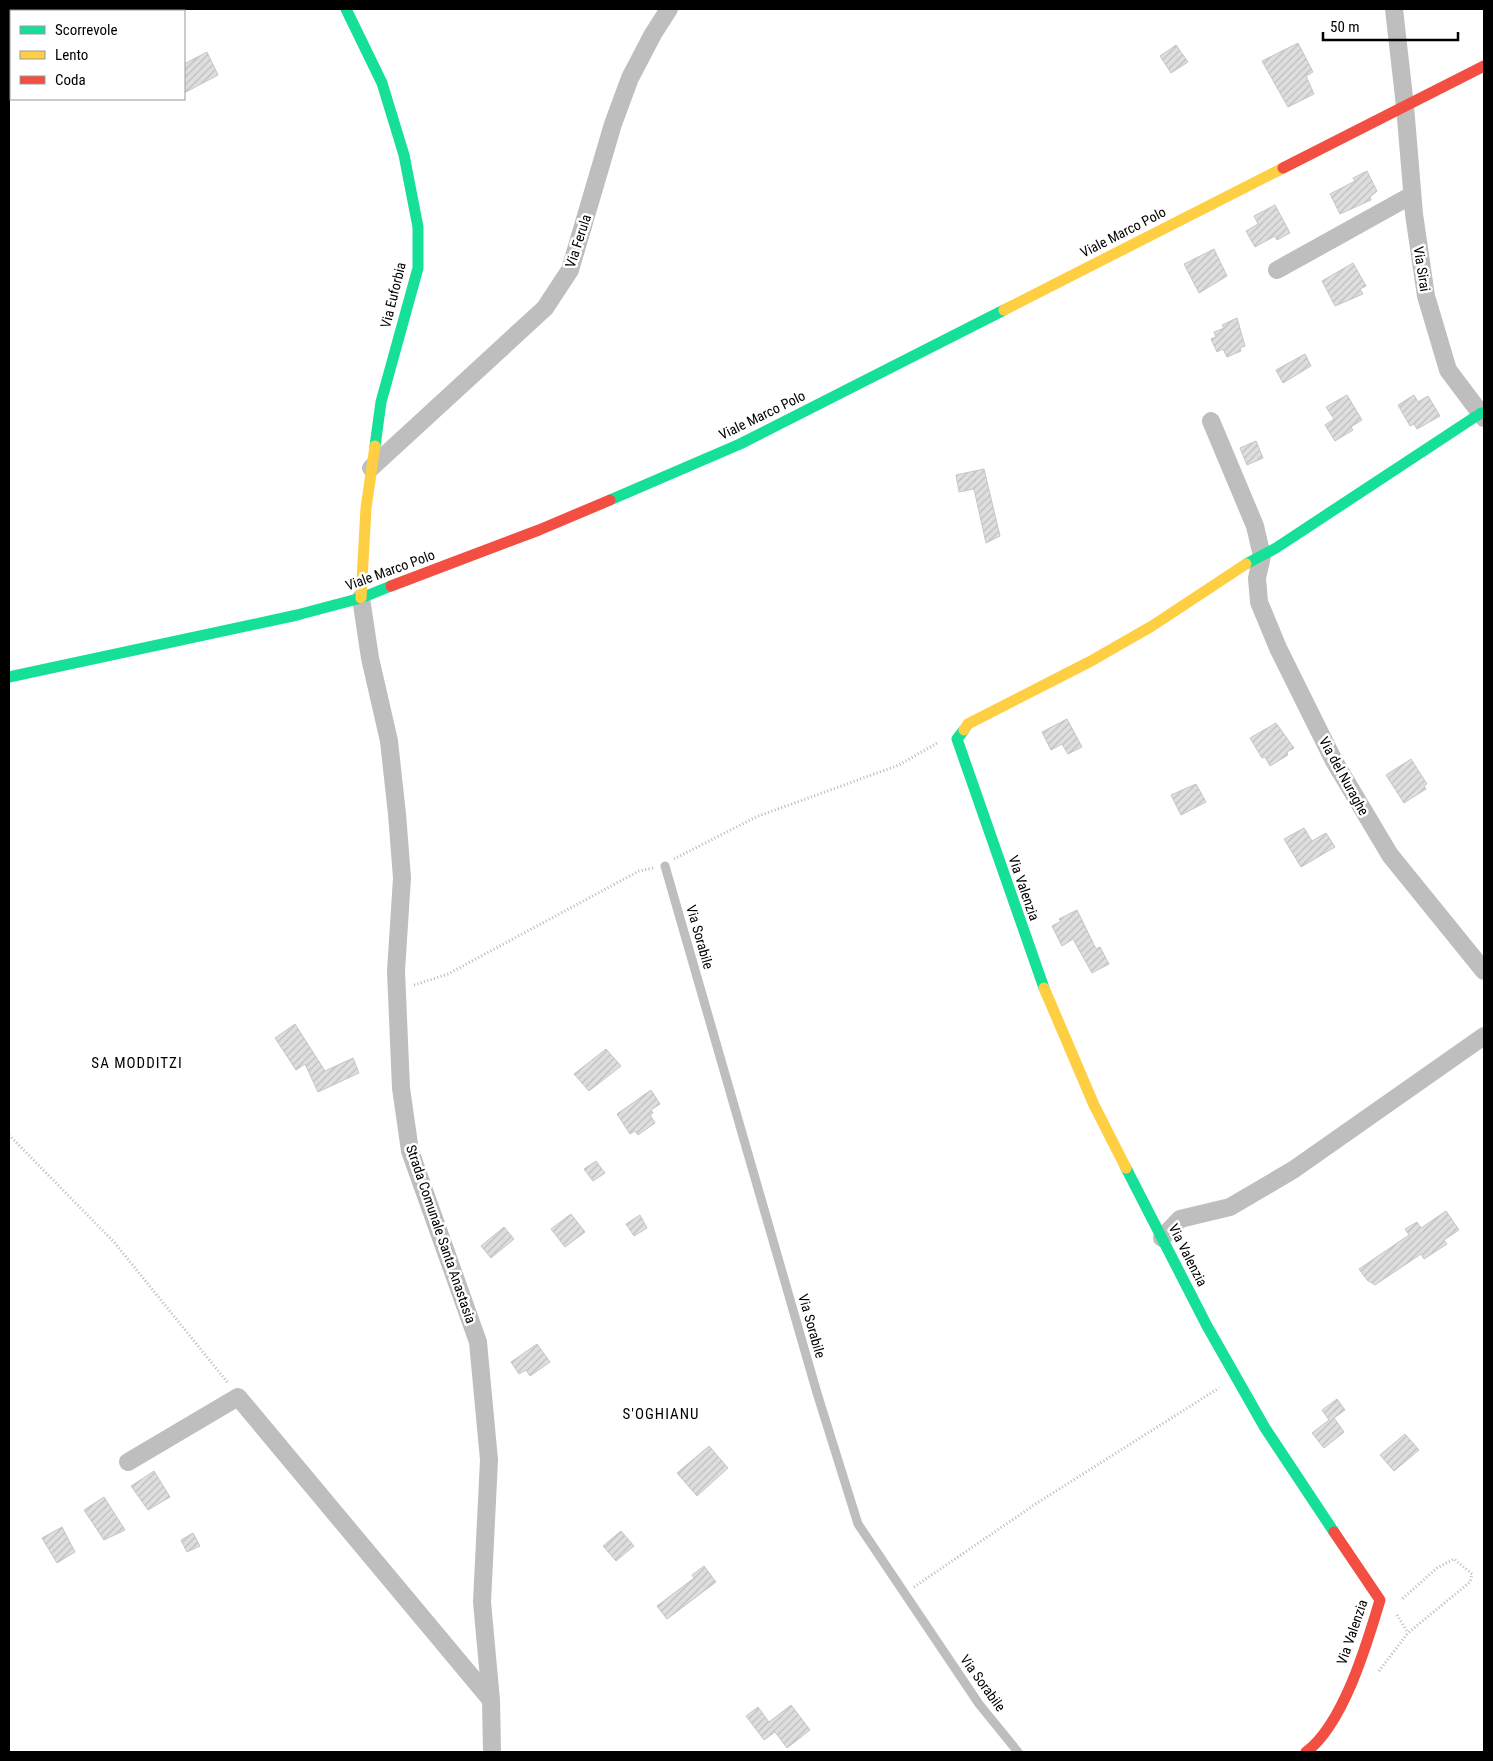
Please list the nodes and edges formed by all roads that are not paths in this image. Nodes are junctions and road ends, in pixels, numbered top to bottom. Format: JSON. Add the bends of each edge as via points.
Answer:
{"nodes":[{"id":1,"x":346,"y":9,"type":"edge"},
{"id":2,"x":669,"y":9,"type":"edge"},
{"id":3,"x":1394,"y":9,"type":"edge"},
{"id":4,"x":1484,"y":66,"type":"edge"},
{"id":5,"x":1405,"y":106,"type":"junction"},
{"id":6,"x":1412,"y":195,"type":"junction"},
{"id":7,"x":1277,"y":270,"type":"dead end"},
{"id":8,"x":1482,"y":415,"type":"edge"},
{"id":9,"x":1212,"y":421,"type":"dead end"},
{"id":10,"x":371,"y":468,"type":"junction"},
{"id":11,"x":1262,"y":556,"type":"junction"},
{"id":12,"x":361,"y":598,"type":"junction"},
{"id":13,"x":9,"y":677,"type":"edge"},
{"id":14,"x":665,"y":866,"type":"dead end"},
{"id":15,"x":1484,"y":971,"type":"edge"},
{"id":16,"x":1484,"y":1036,"type":"edge"},
{"id":17,"x":1162,"y":1238,"type":"junction"},
{"id":18,"x":128,"y":1462,"type":"dead end"},
{"id":19,"x":491,"y":1700,"type":"junction"},
{"id":20,"x":1318,"y":1749,"type":"edge"},
{"id":21,"x":492,"y":1752,"type":"edge"},
{"id":22,"x":1018,"y":1752,"type":"edge"}],
"edges":[{"from":1,"to":10,"type":"street","name":"Via Euforbia","via":[[382,83],[404,155],[418,227],[418,268],[381,402]]},
{"from":2,"to":10,"type":"street","name":"Via Ferula","via":[[630,78],[612,124],[570,270],[545,308]]},
{"from":3,"to":5,"type":"street","name":"Via Sirai"},
{"from":4,"to":5,"type":"street","name":"Viale Marco Polo"},
{"from":5,"to":6,"type":"street","name":"Via Sirai"},
{"from":5,"to":12,"type":"street","name":"Viale Marco Polo","via":[[740,444],[539,530]]},
{"from":6,"to":7,"type":"street"},
{"from":6,"to":8,"type":"street","name":"Via Sirai","via":[[1426,296],[1448,370]]},
{"from":8,"to":11,"type":"street"},
{"from":9,"to":11,"type":"street","name":"Via del Nuraghe","via":[[1255,526]]},
{"from":10,"to":12,"type":"street","name":"Via Euforbia"},
{"from":11,"to":15,"type":"street","name":"Via del Nuraghe","via":[[1257,578],[1260,602],[1278,648],[1334,761],[1390,856]]},
{"from":11,"to":17,"type":"street","name":"Via Valenzia","via":[[1234,570],[1152,626],[968,724],[957,739],[1044,989],[1094,1105]]},
{"from":12,"to":13,"type":"street","name":"Viale Marco Polo","via":[[297,615]]},
{"from":12,"to":19,"type":"street","name":"Strada Comunale Santa Anastasia","via":[[370,658],[389,741],[397,814],[402,878],[396,971],[401,1088],[410,1152],[478,1342],[489,1460],[482,1602]]},
{"from":14,"to":22,"type":"lane","name":"Via Sorabile","via":[[858,1524],[979,1704]]},
{"from":16,"to":17,"type":"street","via":[[1294,1170],[1230,1207],[1180,1219]]},
{"from":17,"to":20,"type":"street","name":"Via Valenzia","via":[[1265,1428],[1385,1603]]},
{"from":18,"to":19,"type":"street","via":[[238,1397]]},
{"from":19,"to":21,"type":"street","name":"Strada Comunale Santa Anastasia"}]}
